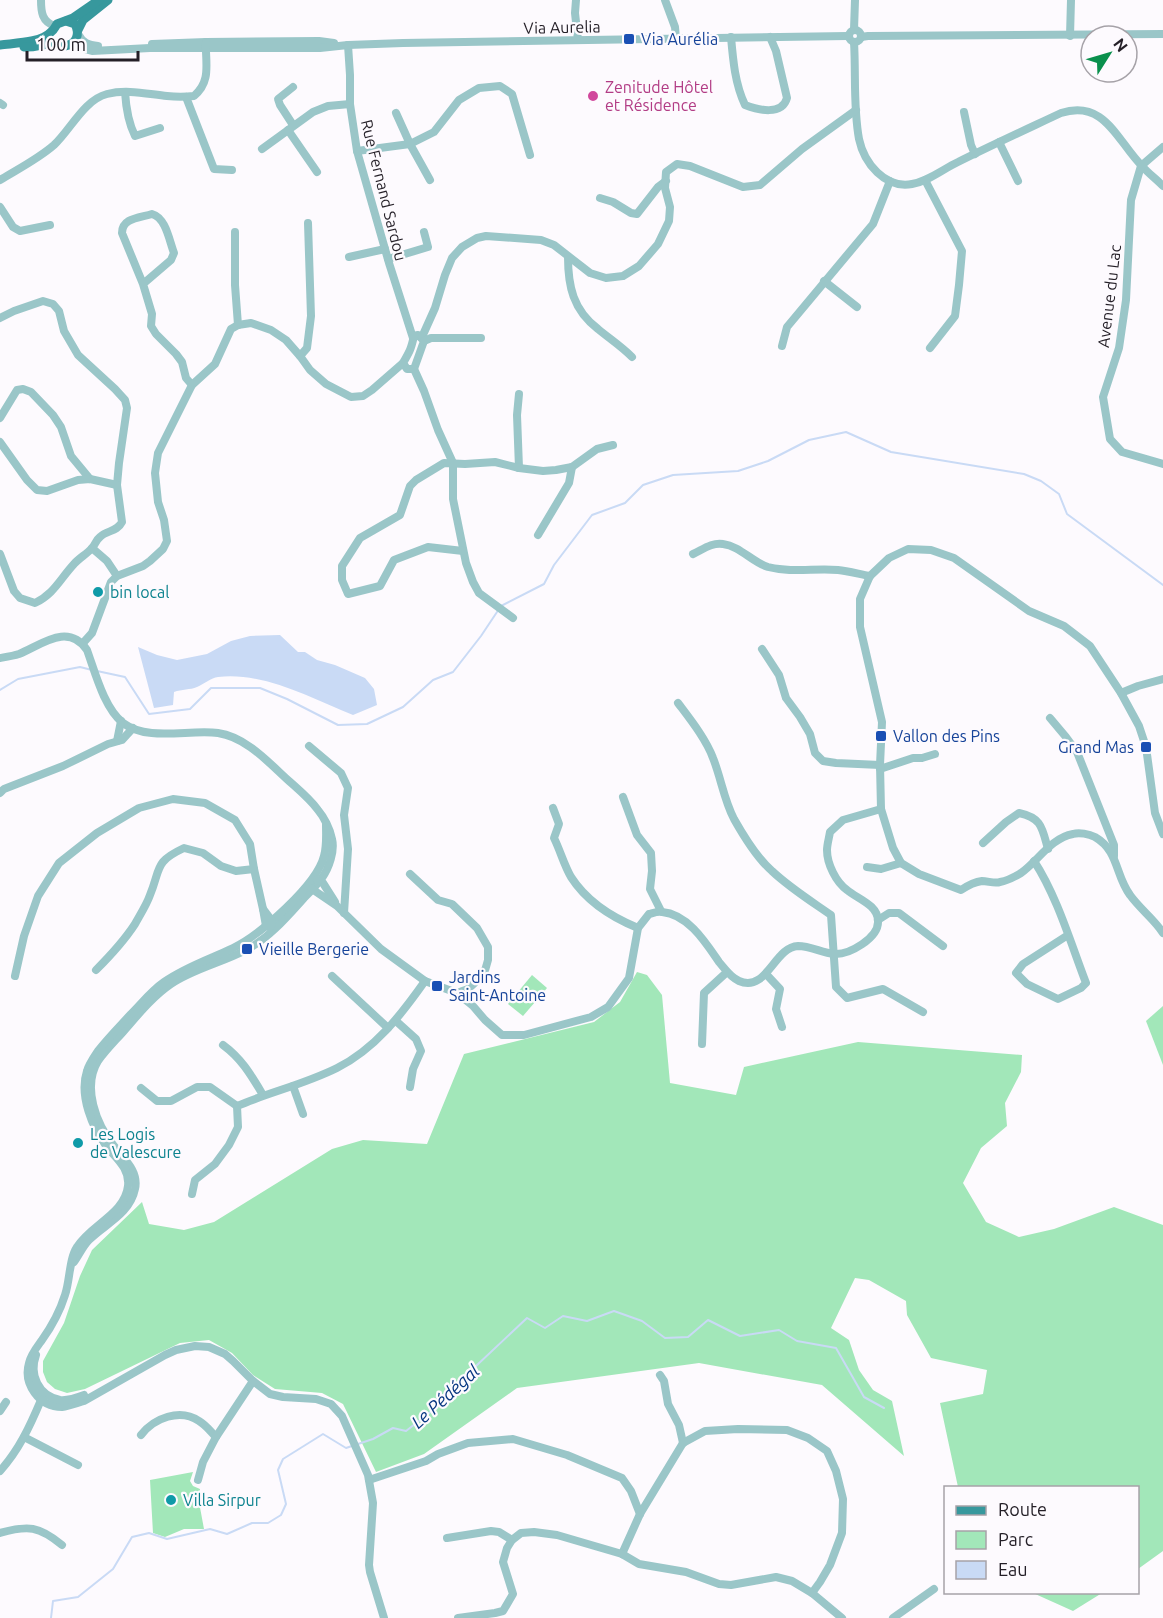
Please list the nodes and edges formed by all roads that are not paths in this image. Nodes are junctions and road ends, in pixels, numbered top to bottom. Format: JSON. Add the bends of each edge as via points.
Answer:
{"nodes":[{"id":1,"x":41,"y":0,"type":"edge"},
{"id":2,"x":99,"y":0,"type":"edge"},
{"id":3,"x":108,"y":0,"type":"edge"},
{"id":4,"x":576,"y":0,"type":"edge"},
{"id":5,"x":665,"y":0,"type":"edge"},
{"id":6,"x":855,"y":0,"type":"edge"},
{"id":7,"x":1071,"y":0,"type":"edge"},
{"id":8,"x":66,"y":21,"type":"junction"},
{"id":9,"x":54,"y":28,"type":"junction"},
{"id":10,"x":78,"y":32,"type":"junction"},
{"id":11,"x":1163,"y":34,"type":"edge"},
{"id":12,"x":855,"y":36,"type":"junction"},
{"id":13,"x":1070,"y":36,"type":"junction"},
{"id":14,"x":731,"y":37,"type":"junction"},
{"id":15,"x":770,"y":37,"type":"junction"},
{"id":16,"x":676,"y":38,"type":"junction"},
{"id":17,"x":578,"y":40,"type":"junction"},
{"id":18,"x":57,"y":43,"type":"junction"},
{"id":19,"x":69,"y":45,"type":"junction"},
{"id":20,"x":206,"y":45,"type":"junction"},
{"id":21,"x":348,"y":45,"type":"junction"},
{"id":22,"x":293,"y":87,"type":"dead end"},
{"id":23,"x":125,"y":92,"type":"junction"},
{"id":24,"x":186,"y":96,"type":"junction"},
{"id":25,"x":350,"y":104,"type":"junction"},
{"id":26,"x":856,"y":110,"type":"junction"},
{"id":27,"x":964,"y":112,"type":"dead end"},
{"id":28,"x":396,"y":113,"type":"dead end"},
{"id":29,"x":291,"y":127,"type":"junction"},
{"id":30,"x":160,"y":128,"type":"dead end"},
{"id":31,"x":999,"y":142,"type":"junction"},
{"id":32,"x":410,"y":144,"type":"junction"},
{"id":33,"x":1163,"y":147,"type":"edge"},
{"id":34,"x":261,"y":149,"type":"dead end"},
{"id":35,"x":357,"y":151,"type":"junction"},
{"id":36,"x":975,"y":154,"type":"junction"},
{"id":37,"x":530,"y":155,"type":"dead end"},
{"id":38,"x":1141,"y":166,"type":"junction"},
{"id":39,"x":232,"y":170,"type":"dead end"},
{"id":40,"x":317,"y":172,"type":"dead end"},
{"id":41,"x":0,"y":180,"type":"edge"},
{"id":42,"x":430,"y":180,"type":"dead end"},
{"id":43,"x":925,"y":180,"type":"junction"},
{"id":44,"x":666,"y":181,"type":"junction"},
{"id":45,"x":890,"y":181,"type":"junction"},
{"id":46,"x":1018,"y":181,"type":"dead end"},
{"id":47,"x":1163,"y":186,"type":"edge"},
{"id":48,"x":600,"y":198,"type":"dead end"},
{"id":49,"x":0,"y":207,"type":"edge"},
{"id":50,"x":308,"y":223,"type":"dead end"},
{"id":51,"x":50,"y":225,"type":"dead end"},
{"id":52,"x":235,"y":232,"type":"dead end"},
{"id":53,"x":424,"y":232,"type":"dead end"},
{"id":54,"x":385,"y":249,"type":"junction"},
{"id":55,"x":349,"y":257,"type":"dead end"},
{"id":56,"x":568,"y":257,"type":"junction"},
{"id":57,"x":388,"y":259,"type":"junction"},
{"id":58,"x":824,"y":281,"type":"junction"},
{"id":59,"x":143,"y":284,"type":"junction"},
{"id":60,"x":857,"y":307,"type":"dead end"},
{"id":61,"x":0,"y":318,"type":"edge"},
{"id":62,"x":238,"y":325,"type":"junction"},
{"id":63,"x":420,"y":338,"type":"junction"},
{"id":64,"x":481,"y":338,"type":"dead end"},
{"id":65,"x":782,"y":346,"type":"dead end"},
{"id":66,"x":930,"y":348,"type":"dead end"},
{"id":67,"x":300,"y":356,"type":"junction"},
{"id":68,"x":632,"y":357,"type":"dead end"},
{"id":69,"x":403,"y":363,"type":"junction"},
{"id":70,"x":414,"y":369,"type":"junction"},
{"id":71,"x":192,"y":385,"type":"junction"},
{"id":72,"x":519,"y":394,"type":"dead end"},
{"id":73,"x":0,"y":418,"type":"edge"},
{"id":74,"x":0,"y":442,"type":"edge"},
{"id":75,"x":613,"y":445,"type":"dead end"},
{"id":76,"x":453,"y":463,"type":"junction"},
{"id":77,"x":1163,"y":464,"type":"edge"},
{"id":78,"x":572,"y":467,"type":"junction"},
{"id":79,"x":519,"y":468,"type":"junction"},
{"id":80,"x":90,"y":479,"type":"junction"},
{"id":81,"x":117,"y":485,"type":"junction"},
{"id":82,"x":538,"y":535,"type":"dead end"},
{"id":83,"x":93,"y":548,"type":"junction"},
{"id":84,"x":464,"y":551,"type":"junction"},
{"id":85,"x":0,"y":554,"type":"edge"},
{"id":86,"x":693,"y":554,"type":"dead end"},
{"id":87,"x":117,"y":576,"type":"junction"},
{"id":88,"x":870,"y":576,"type":"junction"},
{"id":89,"x":513,"y":618,"type":"dead end"},
{"id":90,"x":85,"y":646,"type":"junction"},
{"id":91,"x":762,"y":649,"type":"dead end"},
{"id":92,"x":0,"y":658,"type":"edge"},
{"id":93,"x":1163,"y":679,"type":"edge"},
{"id":94,"x":1121,"y":693,"type":"junction"},
{"id":95,"x":678,"y":704,"type":"dead end"},
{"id":96,"x":1050,"y":718,"type":"dead end"},
{"id":97,"x":122,"y":721,"type":"junction"},
{"id":98,"x":133,"y":728,"type":"junction"},
{"id":99,"x":117,"y":741,"type":"junction"},
{"id":100,"x":309,"y":746,"type":"dead end"},
{"id":101,"x":935,"y":754,"type":"dead end"},
{"id":102,"x":880,"y":767,"type":"junction"},
{"id":103,"x":0,"y":780,"type":"edge"},
{"id":104,"x":2,"y":791,"type":"edge"},
{"id":105,"x":623,"y":796,"type":"dead end"},
{"id":106,"x":553,"y":808,"type":"dead end"},
{"id":107,"x":881,"y":809,"type":"junction"},
{"id":108,"x":1163,"y":834,"type":"edge"},
{"id":109,"x":983,"y":843,"type":"dead end"},
{"id":110,"x":1048,"y":849,"type":"junction"},
{"id":111,"x":1114,"y":858,"type":"junction"},
{"id":112,"x":1034,"y":861,"type":"junction"},
{"id":113,"x":901,"y":863,"type":"junction"},
{"id":114,"x":867,"y":867,"type":"dead end"},
{"id":115,"x":254,"y":869,"type":"junction"},
{"id":116,"x":410,"y":874,"type":"dead end"},
{"id":117,"x":313,"y":882,"type":"junction"},
{"id":118,"x":661,"y":912,"type":"junction"},
{"id":119,"x":345,"y":913,"type":"junction"},
{"id":120,"x":878,"y":920,"type":"junction"},
{"id":121,"x":272,"y":925,"type":"junction"},
{"id":122,"x":638,"y":928,"type":"junction"},
{"id":123,"x":1163,"y":933,"type":"edge"},
{"id":124,"x":1068,"y":935,"type":"junction"},
{"id":125,"x":943,"y":946,"type":"dead end"},
{"id":126,"x":835,"y":954,"type":"junction"},
{"id":127,"x":96,"y":970,"type":"dead end"},
{"id":128,"x":727,"y":972,"type":"junction"},
{"id":129,"x":766,"y":974,"type":"junction"},
{"id":130,"x":15,"y":976,"type":"dead end"},
{"id":131,"x":332,"y":976,"type":"dead end"},
{"id":132,"x":425,"y":981,"type":"junction"},
{"id":133,"x":457,"y":993,"type":"junction"},
{"id":134,"x":923,"y":1012,"type":"dead end"},
{"id":135,"x":396,"y":1021,"type":"junction"},
{"id":136,"x":782,"y":1027,"type":"dead end"},
{"id":137,"x":388,"y":1028,"type":"junction"},
{"id":138,"x":702,"y":1044,"type":"dead end"},
{"id":139,"x":223,"y":1045,"type":"dead end"},
{"id":140,"x":293,"y":1086,"type":"junction"},
{"id":141,"x":410,"y":1087,"type":"dead end"},
{"id":142,"x":141,"y":1088,"type":"dead end"},
{"id":143,"x":263,"y":1095,"type":"junction"},
{"id":144,"x":237,"y":1106,"type":"junction"},
{"id":145,"x":303,"y":1114,"type":"dead end"},
{"id":146,"x":192,"y":1194,"type":"dead end"},
{"id":147,"x":72,"y":1266,"type":"junction"},
{"id":148,"x":660,"y":1375,"type":"dead end"},
{"id":149,"x":253,"y":1381,"type":"junction"},
{"id":150,"x":46,"y":1399,"type":"junction"},
{"id":151,"x":6,"y":1402,"type":"dead end"},
{"id":152,"x":0,"y":1410,"type":"edge"},
{"id":153,"x":141,"y":1435,"type":"dead end"},
{"id":154,"x":24,"y":1437,"type":"junction"},
{"id":155,"x":216,"y":1437,"type":"junction"},
{"id":156,"x":683,"y":1443,"type":"junction"},
{"id":157,"x":78,"y":1465,"type":"dead end"},
{"id":158,"x":0,"y":1471,"type":"edge"},
{"id":159,"x":198,"y":1480,"type":"dead end"},
{"id":160,"x":369,"y":1480,"type":"junction"},
{"id":161,"x":640,"y":1514,"type":"junction"},
{"id":162,"x":0,"y":1533,"type":"edge"},
{"id":163,"x":447,"y":1538,"type":"dead end"},
{"id":164,"x":512,"y":1540,"type":"junction"},
{"id":165,"x":62,"y":1545,"type":"dead end"},
{"id":166,"x":622,"y":1554,"type":"junction"},
{"id":167,"x":934,"y":1589,"type":"dead end"},
{"id":168,"x":812,"y":1593,"type":"junction"},
{"id":169,"x":503,"y":1614,"type":"edge"},
{"id":170,"x":384,"y":1618,"type":"edge"},
{"id":171,"x":458,"y":1618,"type":"edge"},
{"id":172,"x":842,"y":1618,"type":"edge"},
{"id":173,"x":893,"y":1618,"type":"edge"}],
"edges":[{"from":1,"to":9,"type":"street","via":[[41,12]]},
{"from":2,"to":8,"type":"main road"},
{"from":3,"to":10,"type":"main road","via":[[83,20]]},
{"from":4,"to":17,"type":"street"},
{"from":5,"to":16,"type":"street"},
{"from":6,"to":12,"type":"street"},
{"from":7,"to":13,"type":"street"},
{"from":8,"to":9,"type":"main road"},
{"from":8,"to":10,"type":"main road","via":[[75,24]]},
{"from":9,"to":18,"type":"main road"},
{"from":9,"to":18,"type":"main road","via":[[30,41],[0,45],[31,47]]},
{"from":10,"to":19,"type":"main road"},
{"from":10,"to":20,"type":"street","name":"Via Aurelia","via":[[89,45]]},
{"from":11,"to":13,"type":"street","name":"Via Aurelia"},
{"from":12,"to":13,"type":"street","name":"Via Aurelia"},
{"from":12,"to":15,"type":"street","name":"Via Aurelia"},
{"from":12,"to":26,"type":"street"},
{"from":14,"to":15,"type":"street","name":"Via Aurelia"},
{"from":14,"to":15,"type":"street","via":[[739,93],[745,105],[760,111],[781,107],[787,98]]},
{"from":14,"to":16,"type":"street","name":"Via Aurelia"},
{"from":16,"to":17,"type":"street","name":"Via Aurelia"},
{"from":17,"to":21,"type":"street","name":"Via Aurelia"},
{"from":18,"to":19,"type":"main road"},
{"from":19,"to":20,"type":"street","name":"Via Aurelia","via":[[93,51]]},
{"from":20,"to":21,"type":"street","name":"Via Aurelia"},
{"from":20,"to":24,"type":"street","via":[[206,79],[195,96]]},
{"from":21,"to":25,"type":"street","name":"Rue Fernand Sardou"},
{"from":22,"to":29,"type":"street","via":[[278,99]]},
{"from":23,"to":24,"type":"street"},
{"from":23,"to":30,"type":"street","via":[[126,110],[135,136]]},
{"from":23,"to":41,"type":"street","via":[[105,94],[93,101],[54,145]]},
{"from":24,"to":39,"type":"street","via":[[214,169]]},
{"from":25,"to":29,"type":"street","via":[[328,106]]},
{"from":25,"to":35,"type":"street","name":"Rue Fernand Sardou"},
{"from":26,"to":44,"type":"street","via":[[760,185],[742,187],[677,164],[666,172]]},
{"from":26,"to":45,"type":"street","via":[[859,139],[867,162],[879,176]]},
{"from":27,"to":36,"type":"street"},
{"from":28,"to":32,"type":"street"},
{"from":29,"to":34,"type":"street"},
{"from":29,"to":40,"type":"street"},
{"from":31,"to":36,"type":"street"},
{"from":31,"to":38,"type":"street","via":[[1061,113],[1084,110],[1106,122]]},
{"from":31,"to":46,"type":"street"},
{"from":32,"to":35,"type":"street"},
{"from":32,"to":37,"type":"street","via":[[434,132],[459,100],[479,88],[500,86],[512,94]]},
{"from":32,"to":42,"type":"street"},
{"from":33,"to":38,"type":"street"},
{"from":35,"to":54,"type":"street","name":"Rue Fernand Sardou"},
{"from":36,"to":43,"type":"street"},
{"from":38,"to":47,"type":"street"},
{"from":38,"to":77,"type":"street","name":"Avenue du Lac","via":[[1131,200],[1126,300],[1119,348],[1103,397],[1110,439],[1122,452]]},
{"from":43,"to":45,"type":"street","via":[[911,184]]},
{"from":43,"to":66,"type":"street","via":[[962,251],[955,316]]},
{"from":44,"to":48,"type":"street","via":[[637,214]]},
{"from":44,"to":56,"type":"street","via":[[669,221],[658,244],[639,266],[623,276],[606,278],[590,273]]},
{"from":45,"to":58,"type":"street","via":[[873,224]]},
{"from":49,"to":51,"type":"street","via":[[20,231]]},
{"from":50,"to":67,"type":"street","via":[[311,316],[307,348]]},
{"from":52,"to":62,"type":"street"},
{"from":53,"to":57,"type":"street","via":[[429,247]]},
{"from":54,"to":55,"type":"street"},
{"from":54,"to":57,"type":"street","name":"Rue Fernand Sardou"},
{"from":56,"to":63,"type":"street","via":[[541,240],[486,236],[470,241],[448,266],[435,308]]},
{"from":56,"to":68,"type":"street","via":[[571,292],[580,308],[596,328]]},
{"from":57,"to":63,"type":"street","name":"Rue Fernand Sardou"},
{"from":58,"to":60,"type":"street"},
{"from":58,"to":65,"type":"street","via":[[787,327]]},
{"from":59,"to":59,"type":"street","via":[[174,253],[162,220],[152,214],[122,226]]},
{"from":59,"to":71,"type":"street","via":[[152,314],[151,326],[182,362]]},
{"from":61,"to":81,"type":"street","via":[[43,301],[53,304],[78,355],[125,400],[128,408]]},
{"from":62,"to":67,"type":"street","via":[[251,322],[271,330]]},
{"from":62,"to":71,"type":"street","via":[[231,329],[215,364]]},
{"from":63,"to":64,"type":"street"},
{"from":63,"to":69,"type":"street"},
{"from":63,"to":70,"type":"street"},
{"from":67,"to":69,"type":"street","via":[[326,384],[351,397],[363,396]]},
{"from":69,"to":70,"type":"street","via":[[407,369]]},
{"from":70,"to":76,"type":"street"},
{"from":71,"to":87,"type":"street","via":[[158,453],[156,483],[167,541],[143,566]]},
{"from":72,"to":79,"type":"street"},
{"from":73,"to":80,"type":"street","via":[[16,390],[31,392],[62,427],[71,456]]},
{"from":74,"to":80,"type":"street","via":[[38,490]]},
{"from":75,"to":78,"type":"street","via":[[597,449]]},
{"from":76,"to":79,"type":"street","via":[[495,462]]},
{"from":76,"to":84,"type":"street","via":[[453,498]]},
{"from":76,"to":84,"type":"street","via":[[444,463],[416,480],[400,515],[360,538],[342,566],[342,580],[348,594],[370,589],[380,586],[394,560],[428,548]]},
{"from":78,"to":79,"type":"street","via":[[543,471]]},
{"from":78,"to":82,"type":"street","via":[[569,483]]},
{"from":80,"to":81,"type":"street"},
{"from":81,"to":83,"type":"street","via":[[122,522],[115,530],[101,535]]},
{"from":83,"to":85,"type":"street","via":[[51,593],[34,603],[14,591]]},
{"from":83,"to":87,"type":"street"},
{"from":84,"to":89,"type":"street","via":[[479,593]]},
{"from":86,"to":88,"type":"street","via":[[722,543],[768,567],[838,570]]},
{"from":87,"to":90,"type":"street"},
{"from":88,"to":94,"type":"street","via":[[889,558],[908,549],[931,549],[954,558],[1029,611],[1064,626],[1090,646]]},
{"from":88,"to":102,"type":"street","via":[[860,599],[860,627],[882,722]]},
{"from":90,"to":92,"type":"street","via":[[77,639],[57,637]]},
{"from":90,"to":97,"type":"street","via":[[108,703]]},
{"from":91,"to":102,"type":"street","via":[[779,675],[786,698],[810,734],[815,753],[823,761]]},
{"from":93,"to":94,"type":"street"},
{"from":94,"to":108,"type":"street","via":[[1146,747],[1155,813]]},
{"from":95,"to":126,"type":"street","via":[[713,757],[733,818],[750,844],[770,870],[831,915]]},
{"from":96,"to":111,"type":"street","via":[[1077,753],[1114,844]]},
{"from":97,"to":98,"type":"street"},
{"from":97,"to":99,"type":"street"},
{"from":98,"to":99,"type":"street"},
{"from":98,"to":117,"type":"street","via":[[149,733],[220,733],[237,739],[266,760],[305,795],[326,824],[324,857]]},
{"from":99,"to":104,"type":"street"},
{"from":100,"to":119,"type":"street","via":[[341,773],[348,788],[344,815],[348,849]]},
{"from":101,"to":102,"type":"street"},
{"from":102,"to":107,"type":"street"},
{"from":103,"to":104,"type":"street"},
{"from":105,"to":118,"type":"street","via":[[637,835],[651,853],[650,889]]},
{"from":106,"to":122,"type":"street","via":[[559,824],[554,838],[571,877],[593,903],[617,920]]},
{"from":107,"to":113,"type":"street","via":[[892,848]]},
{"from":107,"to":120,"type":"street","via":[[843,820],[830,832],[827,850],[833,874],[845,889],[873,908]]},
{"from":109,"to":110,"type":"street","via":[[1019,813],[1032,816],[1042,827]]},
{"from":110,"to":111,"type":"street","via":[[1074,833],[1090,835],[1105,843]]},
{"from":110,"to":112,"type":"street"},
{"from":111,"to":123,"type":"street","via":[[1130,895]]},
{"from":112,"to":113,"type":"street","via":[[1021,873],[1000,883],[983,881],[961,890]]},
{"from":112,"to":124,"type":"street","via":[[1046,879]]},
{"from":113,"to":114,"type":"street","via":[[880,869]]},
{"from":115,"to":121,"type":"street","via":[[263,909]]},
{"from":115,"to":127,"type":"street","via":[[236,871],[203,853],[184,848],[169,855],[157,870],[150,895],[134,924]]},
{"from":115,"to":130,"type":"street","via":[[250,844],[235,820],[205,803],[173,799],[139,808],[97,833],[59,863],[38,896]]},
{"from":116,"to":133,"type":"street","via":[[438,900],[452,904],[477,928],[488,947],[484,974]]},
{"from":117,"to":119,"type":"street"},
{"from":117,"to":121,"type":"street"},
{"from":118,"to":122,"type":"street","via":[[649,914]]},
{"from":118,"to":128,"type":"street","via":[[688,923]]},
{"from":119,"to":132,"type":"street","via":[[381,949]]},
{"from":120,"to":125,"type":"street","via":[[889,913],[899,913]]},
{"from":120,"to":126,"type":"street","via":[[876,931],[859,948]]},
{"from":121,"to":147,"type":"street","via":[[252,946],[168,986],[99,1060],[91,1085],[95,1110],[107,1136],[131,1167],[135,1190],[129,1203],[88,1241]]},
{"from":121,"to":147,"type":"street","via":[[161,984],[90,1063],[85,1087],[89,1111],[129,1182],[125,1198],[77,1247]]},
{"from":122,"to":133,"type":"street","via":[[629,978],[608,1007],[591,1017],[524,1035],[502,1035]]},
{"from":124,"to":124,"type":"street","via":[[1086,983],[1058,999],[1027,984],[1016,973],[1023,964]]},
{"from":126,"to":129,"type":"street","via":[[797,946],[780,955]]},
{"from":126,"to":134,"type":"street","via":[[836,987],[847,998],[883,989]]},
{"from":128,"to":129,"type":"street","via":[[744,982],[756,981]]},
{"from":128,"to":138,"type":"street","via":[[704,993]]},
{"from":129,"to":136,"type":"street","via":[[780,989],[776,1009]]},
{"from":131,"to":137,"type":"street"},
{"from":132,"to":133,"type":"street"},
{"from":132,"to":135,"type":"street"},
{"from":135,"to":137,"type":"street"},
{"from":135,"to":141,"type":"street","via":[[416,1039],[421,1051]]},
{"from":137,"to":140,"type":"street","via":[[337,1068]]},
{"from":139,"to":143,"type":"street","via":[[237,1055]]},
{"from":140,"to":143,"type":"street"},
{"from":140,"to":145,"type":"street"},
{"from":142,"to":144,"type":"street","via":[[157,1101],[171,1101],[197,1087],[210,1087]]},
{"from":143,"to":144,"type":"street"},
{"from":144,"to":146,"type":"street","via":[[238,1128],[215,1164],[195,1180]]},
{"from":147,"to":150,"type":"street","via":[[65,1295],[28,1368],[31,1389]]},
{"from":148,"to":156,"type":"street"},
{"from":149,"to":150,"type":"street","via":[[225,1354],[195,1346],[165,1355],[74,1405],[62,1407]]},
{"from":149,"to":155,"type":"street"},
{"from":149,"to":160,"type":"street","via":[[270,1394],[332,1404],[342,1416]]},
{"from":150,"to":154,"type":"street"},
{"from":151,"to":152,"type":"street"},
{"from":153,"to":155,"type":"street","via":[[148,1425],[184,1414],[201,1421]]},
{"from":154,"to":157,"type":"street"},
{"from":154,"to":158,"type":"street"},
{"from":155,"to":159,"type":"street","via":[[202,1462]]},
{"from":156,"to":161,"type":"street"},
{"from":156,"to":168,"type":"street","via":[[705,1431],[787,1430],[827,1451],[843,1499],[842,1533],[830,1565]]},
{"from":160,"to":161,"type":"street","via":[[468,1443],[513,1439],[567,1455],[622,1478]]},
{"from":160,"to":170,"type":"street","via":[[373,1503],[369,1565]]},
{"from":161,"to":166,"type":"street"},
{"from":162,"to":165,"type":"street","via":[[32,1527]]},
{"from":163,"to":164,"type":"street","via":[[490,1531]]},
{"from":164,"to":166,"type":"street","via":[[521,1533],[556,1534]]},
{"from":164,"to":169,"type":"street","via":[[503,1562],[513,1594]]},
{"from":166,"to":168,"type":"street","via":[[639,1564],[686,1572],[719,1584],[776,1577]]},
{"from":167,"to":173,"type":"street"},
{"from":168,"to":172,"type":"street"},
{"from":169,"to":171,"type":"street"}]}
